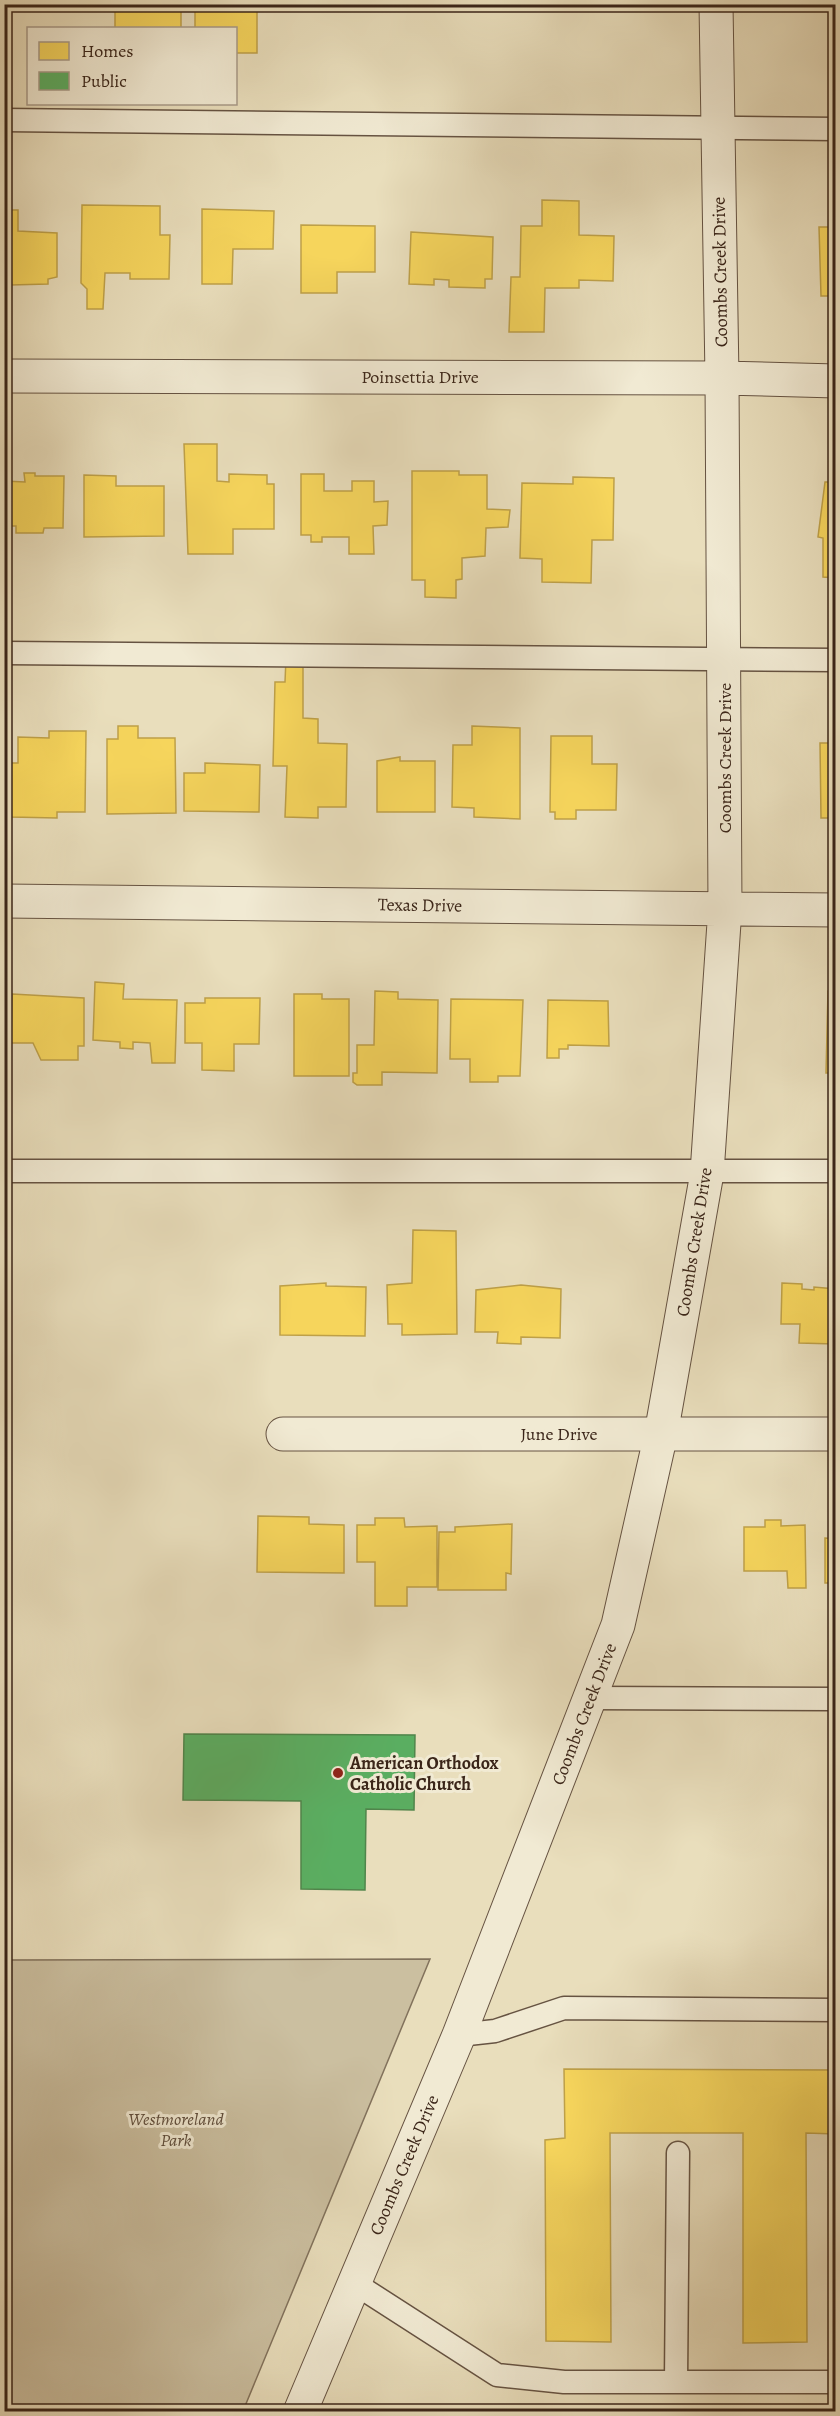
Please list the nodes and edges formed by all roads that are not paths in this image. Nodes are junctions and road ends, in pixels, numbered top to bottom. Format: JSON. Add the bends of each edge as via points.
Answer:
{"nodes":[{"id":1,"x":716,"y":4,"type":"edge"},
{"id":2,"x":4,"y":120,"type":"edge"},
{"id":3,"x":718,"y":127,"type":"junction"},
{"id":4,"x":836,"y":129,"type":"edge"},
{"id":5,"x":4,"y":376,"type":"edge"},
{"id":6,"x":722,"y":378,"type":"junction"},
{"id":7,"x":836,"y":381,"type":"edge"},
{"id":8,"x":4,"y":653,"type":"edge"},
{"id":9,"x":725,"y":659,"type":"junction"},
{"id":10,"x":836,"y":660,"type":"edge"},
{"id":11,"x":4,"y":901,"type":"edge"},
{"id":12,"x":725,"y":908,"type":"junction"},
{"id":13,"x":836,"y":909,"type":"edge"},
{"id":14,"x":4,"y":1171,"type":"edge"},
{"id":15,"x":836,"y":1171,"type":"edge"},
{"id":16,"x":707,"y":1173,"type":"junction"},
{"id":17,"x":283,"y":1434,"type":"dead end"},
{"id":18,"x":661,"y":1434,"type":"junction"},
{"id":19,"x":836,"y":1434,"type":"edge"},
{"id":20,"x":591,"y":1698,"type":"junction"},
{"id":21,"x":836,"y":1699,"type":"edge"},
{"id":22,"x":836,"y":2010,"type":"edge"},
{"id":23,"x":459,"y":2036,"type":"junction"},
{"id":24,"x":678,"y":2153,"type":"dead end"},
{"id":25,"x":354,"y":2283,"type":"junction"},
{"id":26,"x":676,"y":2382,"type":"junction"},
{"id":27,"x":836,"y":2382,"type":"edge"},
{"id":28,"x":300,"y":2412,"type":"edge"}],
"edges":[{"from":1,"to":3,"type":"street","name":"Coombs Creek Drive"},
{"from":2,"to":3,"type":"lane"},
{"from":3,"to":4,"type":"lane"},
{"from":3,"to":6,"type":"street","name":"Coombs Creek Drive"},
{"from":5,"to":6,"type":"street","name":"Poinsettia Drive"},
{"from":6,"to":7,"type":"street","name":"Poinsettia Drive"},
{"from":6,"to":9,"type":"street","name":"Coombs Creek Drive"},
{"from":8,"to":9,"type":"lane"},
{"from":9,"to":10,"type":"lane"},
{"from":9,"to":12,"type":"street","name":"Coombs Creek Drive"},
{"from":11,"to":12,"type":"street","name":"Texas Drive"},
{"from":12,"to":13,"type":"street","name":"Texas Drive"},
{"from":12,"to":16,"type":"street","name":"Coombs Creek Drive"},
{"from":14,"to":16,"type":"lane"},
{"from":15,"to":16,"type":"lane"},
{"from":16,"to":18,"type":"street","name":"Coombs Creek Drive"},
{"from":17,"to":18,"type":"street","name":"June Drive"},
{"from":18,"to":19,"type":"street","name":"June Drive"},
{"from":18,"to":20,"type":"street","name":"Coombs Creek Drive","via":[[618,1625]]},
{"from":20,"to":21,"type":"lane"},
{"from":20,"to":23,"type":"street","name":"Coombs Creek Drive"},
{"from":22,"to":23,"type":"lane","via":[[564,2008],[495,2031]]},
{"from":23,"to":25,"type":"street","name":"Coombs Creek Drive"},
{"from":24,"to":26,"type":"lane"},
{"from":25,"to":26,"type":"lane","via":[[496,2375],[564,2382]]},
{"from":25,"to":28,"type":"street","name":"Coombs Creek Drive"},
{"from":26,"to":27,"type":"lane"}]}
